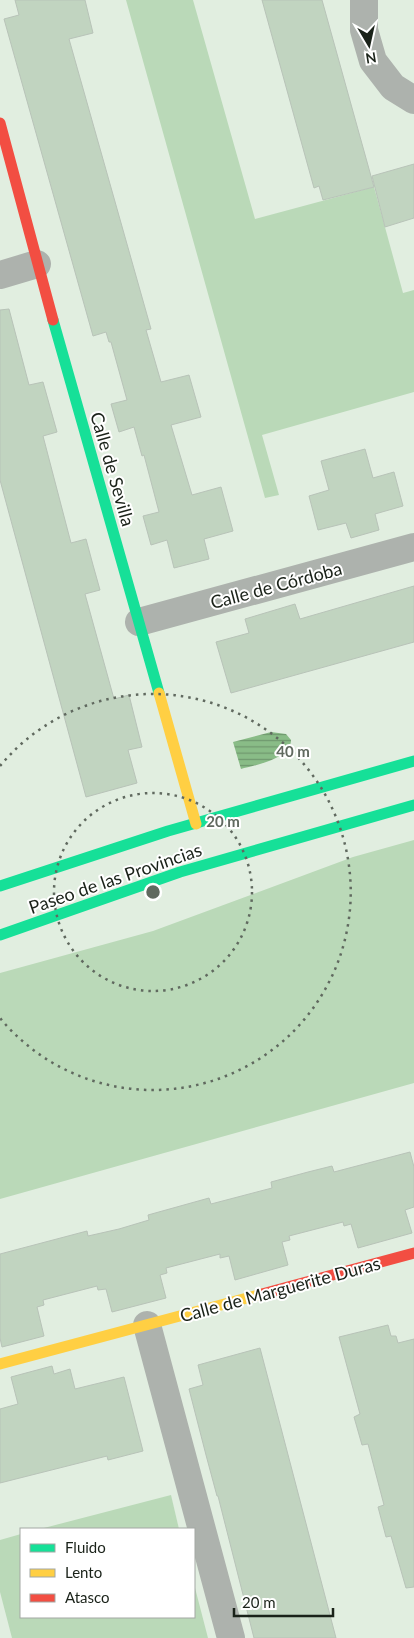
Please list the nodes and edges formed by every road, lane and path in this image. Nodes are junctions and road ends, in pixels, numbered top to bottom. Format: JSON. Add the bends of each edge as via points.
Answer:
{"nodes":[{"id":1,"x":364,"y":0,"type":"edge"},
{"id":2,"x":414,"y":100,"type":"edge"},
{"id":3,"x":0,"y":123,"type":"edge"},
{"id":4,"x":36,"y":264,"type":"junction"},
{"id":5,"x":0,"y":274,"type":"edge"},
{"id":6,"x":414,"y":547,"type":"edge"},
{"id":7,"x":138,"y":622,"type":"junction"},
{"id":8,"x":414,"y":761,"type":"edge"},
{"id":9,"x":414,"y":805,"type":"edge"},
{"id":10,"x":196,"y":824,"type":"junction"},
{"id":11,"x":1,"y":884,"type":"edge"},
{"id":12,"x":0,"y":935,"type":"edge"},
{"id":13,"x":414,"y":1253,"type":"edge"},
{"id":14,"x":146,"y":1324,"type":"junction"},
{"id":15,"x":0,"y":1364,"type":"edge"},
{"id":16,"x":230,"y":1638,"type":"edge"}],
"edges":[{"from":1,"to":2,"type":"street","via":[[364,30],[373,61],[392,87]]},
{"from":3,"to":4,"type":"street","name":"Calle de Sevilla"},
{"from":4,"to":5,"type":"street"},
{"from":4,"to":7,"type":"street","name":"Calle de Sevilla"},
{"from":6,"to":7,"type":"street","name":"Calle de Córdoba"},
{"from":7,"to":10,"type":"street","name":"Calle de Sevilla"},
{"from":8,"to":10,"type":"street","name":"Paseo de las Provincias"},
{"from":9,"to":12,"type":"street","name":"Paseo de las Provincias","via":[[190,869]]},
{"from":10,"to":11,"type":"street","name":"Paseo de las Provincias"},
{"from":13,"to":14,"type":"street","name":"Calle de Marguerite Duras"},
{"from":14,"to":15,"type":"street","name":"Calle de Marguerite Duras"},
{"from":14,"to":16,"type":"street"}]}
